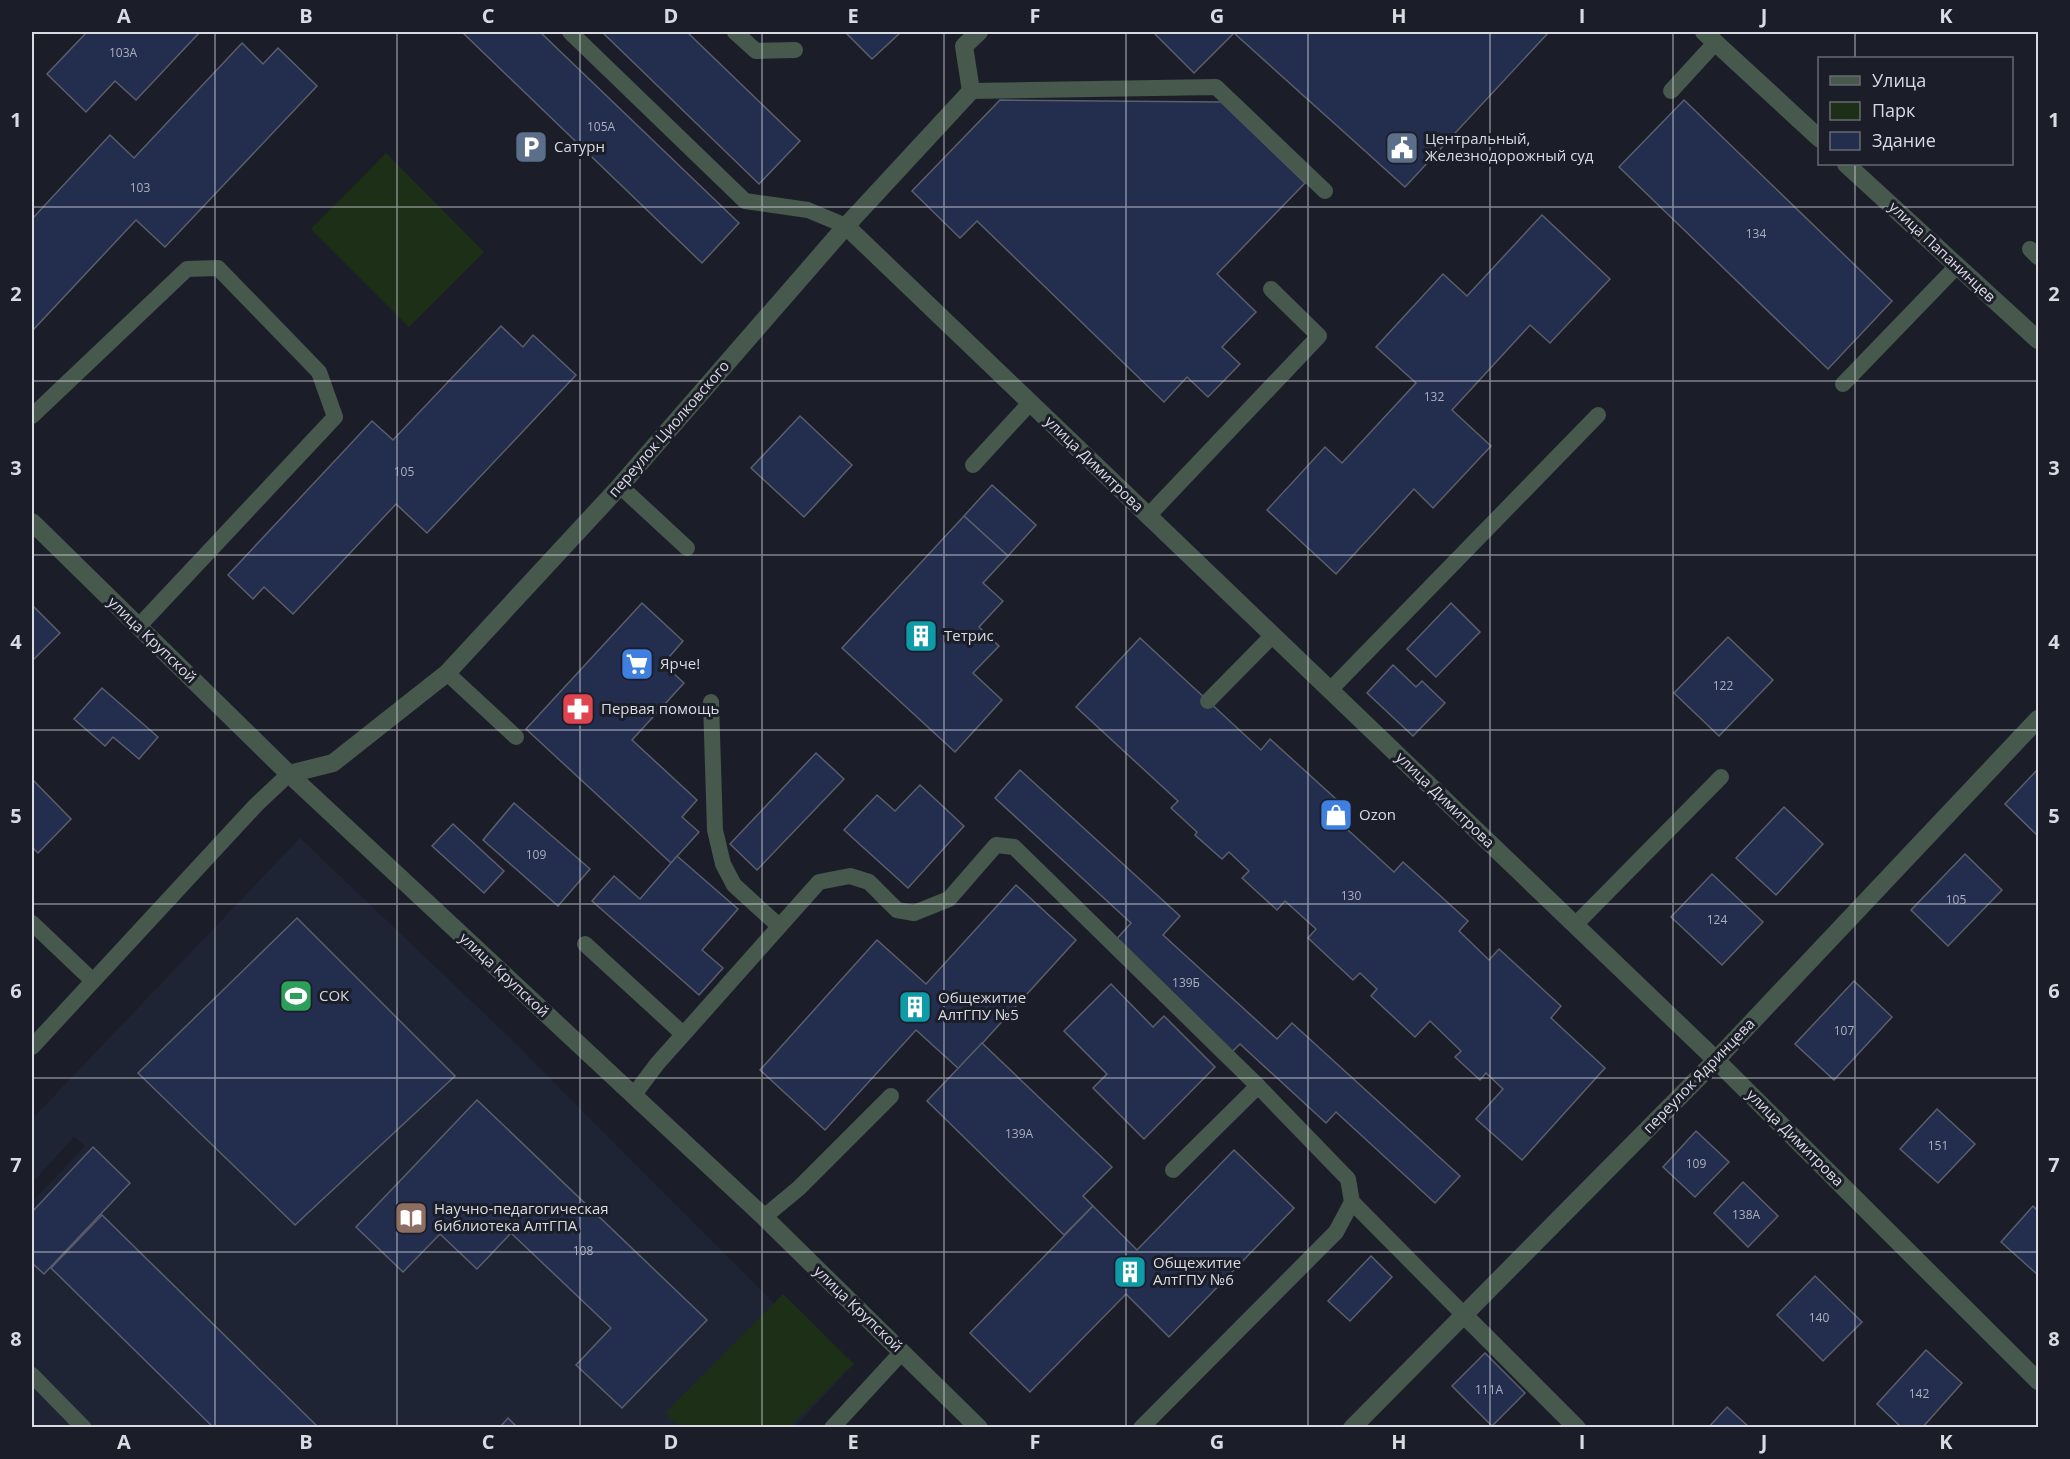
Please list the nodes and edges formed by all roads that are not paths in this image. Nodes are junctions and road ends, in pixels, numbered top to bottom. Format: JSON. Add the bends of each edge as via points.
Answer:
{"nodes":[{"id":1,"x":570,"y":32,"type":"edge"},
{"id":2,"x":735,"y":32,"type":"edge"},
{"id":3,"x":979,"y":32,"type":"edge"},
{"id":4,"x":1710,"y":37,"type":"edge"},
{"id":5,"x":795,"y":50,"type":"dead end"},
{"id":6,"x":1671,"y":90,"type":"dead end"},
{"id":7,"x":971,"y":91,"type":"junction"},
{"id":8,"x":1818,"y":137,"type":"edge"},
{"id":9,"x":1847,"y":165,"type":"edge"},
{"id":10,"x":1325,"y":191,"type":"dead end"},
{"id":11,"x":846,"y":226,"type":"junction"},
{"id":12,"x":1957,"y":266,"type":"junction"},
{"id":13,"x":1271,"y":289,"type":"dead end"},
{"id":14,"x":2038,"y":340,"type":"edge"},
{"id":15,"x":1843,"y":384,"type":"dead end"},
{"id":16,"x":1030,"y":403,"type":"junction"},
{"id":17,"x":1598,"y":415,"type":"dead end"},
{"id":18,"x":32,"y":416,"type":"edge"},
{"id":19,"x":973,"y":465,"type":"dead end"},
{"id":20,"x":620,"y":486,"type":"junction"},
{"id":21,"x":1148,"y":516,"type":"junction"},
{"id":22,"x":32,"y":522,"type":"edge"},
{"id":23,"x":687,"y":548,"type":"dead end"},
{"id":24,"x":138,"y":627,"type":"junction"},
{"id":25,"x":1273,"y":635,"type":"junction"},
{"id":26,"x":447,"y":673,"type":"junction"},
{"id":27,"x":1330,"y":690,"type":"junction"},
{"id":28,"x":1208,"y":701,"type":"dead end"},
{"id":29,"x":711,"y":702,"type":"dead end"},
{"id":30,"x":2038,"y":719,"type":"edge"},
{"id":31,"x":516,"y":737,"type":"dead end"},
{"id":32,"x":289,"y":774,"type":"junction"},
{"id":33,"x":1722,"y":777,"type":"dead end"},
{"id":34,"x":32,"y":922,"type":"edge"},
{"id":35,"x":779,"y":926,"type":"junction"},
{"id":36,"x":1575,"y":926,"type":"junction"},
{"id":37,"x":585,"y":944,"type":"dead end"},
{"id":38,"x":93,"y":981,"type":"junction"},
{"id":39,"x":683,"y":1035,"type":"junction"},
{"id":40,"x":32,"y":1047,"type":"edge"},
{"id":41,"x":1716,"y":1060,"type":"junction"},
{"id":42,"x":1257,"y":1086,"type":"junction"},
{"id":43,"x":633,"y":1096,"type":"junction"},
{"id":44,"x":891,"y":1096,"type":"dead end"},
{"id":45,"x":1173,"y":1170,"type":"dead end"},
{"id":46,"x":1352,"y":1202,"type":"junction"},
{"id":47,"x":764,"y":1217,"type":"junction"},
{"id":48,"x":1464,"y":1315,"type":"junction"},
{"id":49,"x":902,"y":1352,"type":"junction"},
{"id":50,"x":32,"y":1375,"type":"edge"},
{"id":51,"x":2038,"y":1381,"type":"edge"},
{"id":52,"x":84,"y":1428,"type":"edge"},
{"id":53,"x":832,"y":1428,"type":"edge"},
{"id":54,"x":979,"y":1428,"type":"edge"},
{"id":55,"x":1141,"y":1428,"type":"edge"},
{"id":56,"x":1352,"y":1428,"type":"edge"},
{"id":57,"x":1577,"y":1428,"type":"edge"}],
"edges":[{"from":1,"to":11,"type":"lane","via":[[745,201],[808,210]]},
{"from":2,"to":5,"type":"lane","via":[[756,51]]},
{"from":3,"to":7,"type":"street","via":[[964,46]]},
{"from":4,"to":6,"type":"lane"},
{"from":4,"to":8,"type":"street"},
{"from":7,"to":10,"type":"lane","via":[[1216,87]]},
{"from":7,"to":11,"type":"street","name":"переулок Циолковского"},
{"from":9,"to":12,"type":"street","name":"улица Папанинцев"},
{"from":11,"to":16,"type":"street","name":"улица Димитрова"},
{"from":11,"to":20,"type":"street","name":"переулок Циолковского"},
{"from":12,"to":14,"type":"street","name":"улица Папанинцев"},
{"from":12,"to":15,"type":"lane"},
{"from":13,"to":21,"type":"lane","via":[[1319,336]]},
{"from":16,"to":19,"type":"lane"},
{"from":16,"to":21,"type":"street","name":"улица Димитрова"},
{"from":17,"to":27,"type":"lane"},
{"from":18,"to":24,"type":"lane","via":[[187,269],[218,268],[319,372],[335,417]]},
{"from":20,"to":23,"type":"lane"},
{"from":20,"to":26,"type":"street","name":"переулок Циолковского"},
{"from":21,"to":25,"type":"street","name":"улица Димитрова"},
{"from":22,"to":24,"type":"street","name":"улица Крупской"},
{"from":24,"to":32,"type":"street","name":"улица Крупской"},
{"from":25,"to":27,"type":"street","name":"улица Димитрова"},
{"from":25,"to":28,"type":"lane"},
{"from":26,"to":31,"type":"lane"},
{"from":26,"to":32,"type":"street","name":"переулок Циолковского","via":[[333,763]]},
{"from":27,"to":36,"type":"street","name":"улица Димитрова"},
{"from":29,"to":35,"type":"lane","via":[[715,830],[723,864],[734,885]]},
{"from":30,"to":41,"type":"street","name":"переулок Ядринцева"},
{"from":32,"to":38,"type":"lane"},
{"from":32,"to":43,"type":"street","name":"улица Крупской"},
{"from":33,"to":36,"type":"lane"},
{"from":34,"to":38,"type":"lane"},
{"from":35,"to":39,"type":"lane"},
{"from":35,"to":42,"type":"lane","via":[[819,882],[850,876],[869,882],[897,910],[914,913],[949,899],[996,845],[1014,847]]},
{"from":36,"to":41,"type":"street","name":"улица Димитрова"},
{"from":37,"to":39,"type":"lane"},
{"from":38,"to":40,"type":"lane"},
{"from":39,"to":43,"type":"lane"},
{"from":41,"to":48,"type":"street","name":"переулок Ядринцева"},
{"from":41,"to":51,"type":"street","name":"улица Димитрова"},
{"from":42,"to":45,"type":"lane"},
{"from":42,"to":46,"type":"lane","via":[[1348,1179]]},
{"from":43,"to":47,"type":"street","name":"улица Крупской"},
{"from":44,"to":47,"type":"lane","via":[[799,1188]]},
{"from":46,"to":48,"type":"lane"},
{"from":46,"to":55,"type":"lane","via":[[1336,1232]]},
{"from":47,"to":49,"type":"street","name":"улица Крупской"},
{"from":48,"to":56,"type":"street","name":"переулок Ядринцева"},
{"from":48,"to":57,"type":"street"},
{"from":49,"to":53,"type":"lane"},
{"from":49,"to":54,"type":"street","name":"улица Крупской"},
{"from":50,"to":52,"type":"lane"}]}
